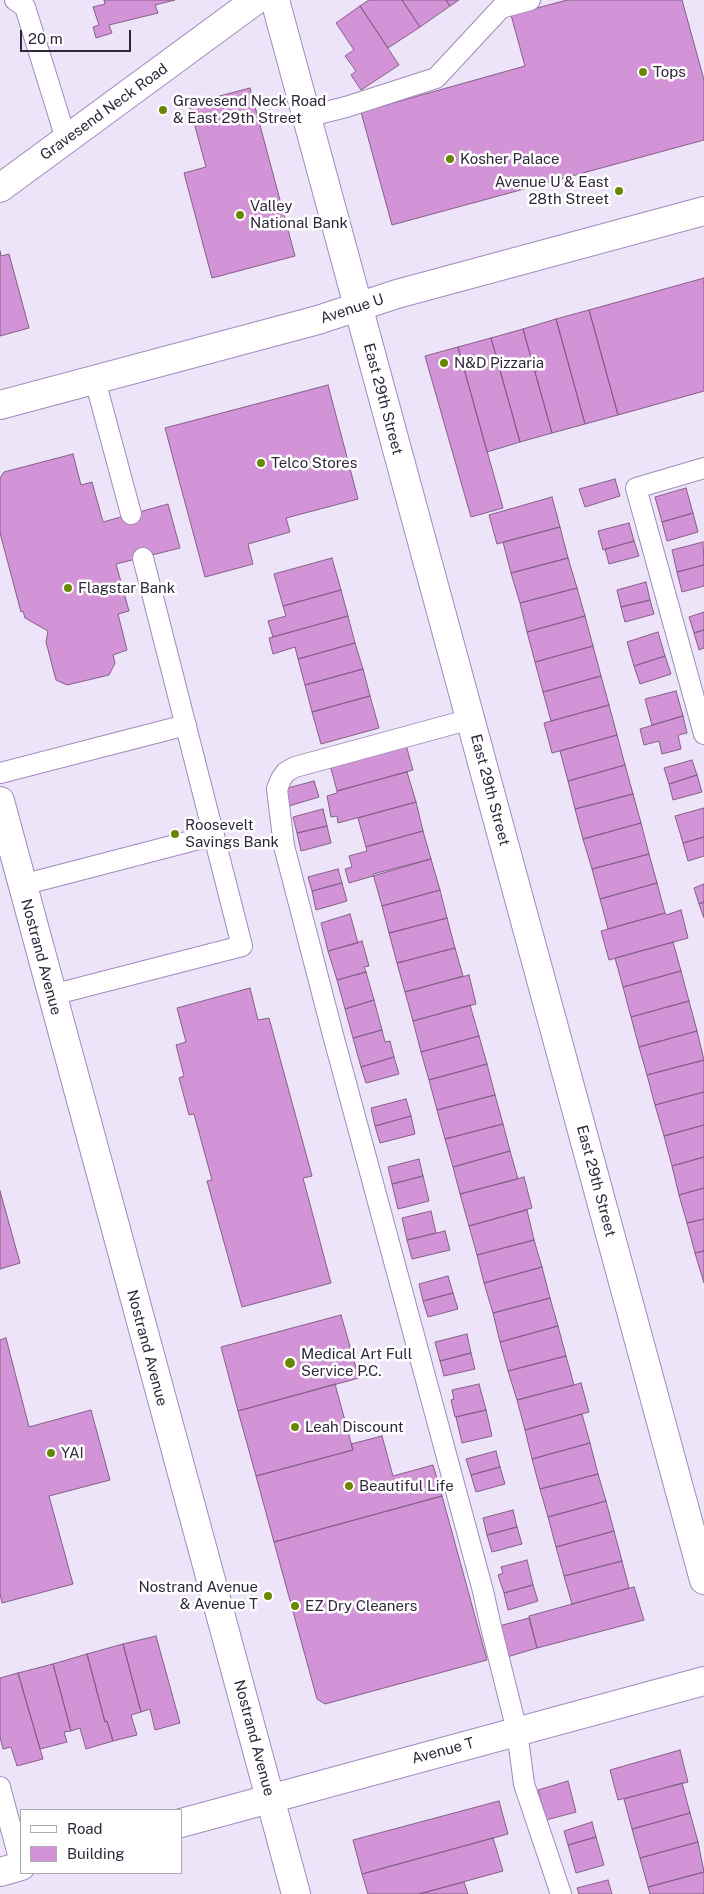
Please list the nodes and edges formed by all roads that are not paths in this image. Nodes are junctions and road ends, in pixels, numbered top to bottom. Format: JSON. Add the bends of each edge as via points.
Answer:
{"nodes":[{"id":1,"x":15,"y":0,"type":"edge"},
{"id":2,"x":256,"y":0,"type":"edge"},
{"id":3,"x":274,"y":0,"type":"edge"},
{"id":4,"x":530,"y":0,"type":"edge"},
{"id":5,"x":306,"y":117,"type":"junction"},
{"id":6,"x":66,"y":139,"type":"junction"},
{"id":7,"x":0,"y":188,"type":"edge"},
{"id":8,"x":704,"y":211,"type":"edge"},
{"id":9,"x":358,"y":307,"type":"junction"},
{"id":10,"x":94,"y":380,"type":"junction"},
{"id":11,"x":0,"y":405,"type":"edge"},
{"id":12,"x":704,"y":468,"type":"edge"},
{"id":13,"x":131,"y":514,"type":"dead end"},
{"id":14,"x":143,"y":558,"type":"dead end"},
{"id":15,"x":470,"y":719,"type":"junction"},
{"id":16,"x":186,"y":725,"type":"junction"},
{"id":17,"x":704,"y":734,"type":"edge"},
{"id":18,"x":0,"y":772,"type":"edge"},
{"id":19,"x":0,"y":801,"type":"edge"},
{"id":20,"x":214,"y":835,"type":"junction"},
{"id":21,"x":22,"y":885,"type":"junction"},
{"id":22,"x":52,"y":995,"type":"junction"},
{"id":23,"x":704,"y":1580,"type":"edge"},
{"id":24,"x":704,"y":1680,"type":"edge"},
{"id":25,"x":517,"y":1731,"type":"junction"},
{"id":26,"x":0,"y":1787,"type":"edge"},
{"id":27,"x":270,"y":1799,"type":"junction"},
{"id":28,"x":182,"y":1823,"type":"edge"},
{"id":29,"x":20,"y":1862,"type":"edge"},
{"id":30,"x":20,"y":1866,"type":"edge"},
{"id":31,"x":0,"y":1872,"type":"edge"},
{"id":32,"x":296,"y":1894,"type":"edge"},
{"id":33,"x":561,"y":1894,"type":"edge"}],
"edges":[{"from":1,"to":6,"type":"lane","via":[[24,7]]},
{"from":2,"to":6,"type":"street","name":"Gravesend Neck Road"},
{"from":3,"to":5,"type":"street","name":"East 29th Street"},
{"from":4,"to":5,"type":"lane","via":[[501,8],[436,78]]},
{"from":5,"to":9,"type":"street","name":"East 29th Street"},
{"from":6,"to":7,"type":"street","name":"Gravesend Neck Road"},
{"from":8,"to":9,"type":"street","name":"Avenue U"},
{"from":9,"to":10,"type":"street","name":"Avenue U"},
{"from":9,"to":15,"type":"street","name":"East 29th Street"},
{"from":10,"to":11,"type":"street","name":"Avenue U"},
{"from":10,"to":13,"type":"lane"},
{"from":12,"to":17,"type":"lane","via":[[636,488]]},
{"from":14,"to":16,"type":"lane"},
{"from":15,"to":23,"type":"street","name":"East 29th Street"},
{"from":15,"to":25,"type":"lane","via":[[295,767],[286,772],[277,790],[287,856],[481,1581]]},
{"from":16,"to":18,"type":"lane"},
{"from":16,"to":20,"type":"lane"},
{"from":19,"to":21,"type":"street","name":"Nostrand Avenue"},
{"from":20,"to":21,"type":"lane"},
{"from":20,"to":22,"type":"lane","via":[[242,946]]},
{"from":21,"to":22,"type":"street","name":"Nostrand Avenue"},
{"from":22,"to":27,"type":"street","name":"Nostrand Avenue"},
{"from":24,"to":25,"type":"street","name":"Avenue T"},
{"from":25,"to":27,"type":"street","name":"Avenue T"},
{"from":25,"to":33,"type":"lane","via":[[524,1784]]},
{"from":26,"to":29,"type":"lane"},
{"from":27,"to":28,"type":"street","name":"Avenue T"},
{"from":27,"to":32,"type":"street","name":"Nostrand Avenue"},
{"from":30,"to":31,"type":"street"}]}
